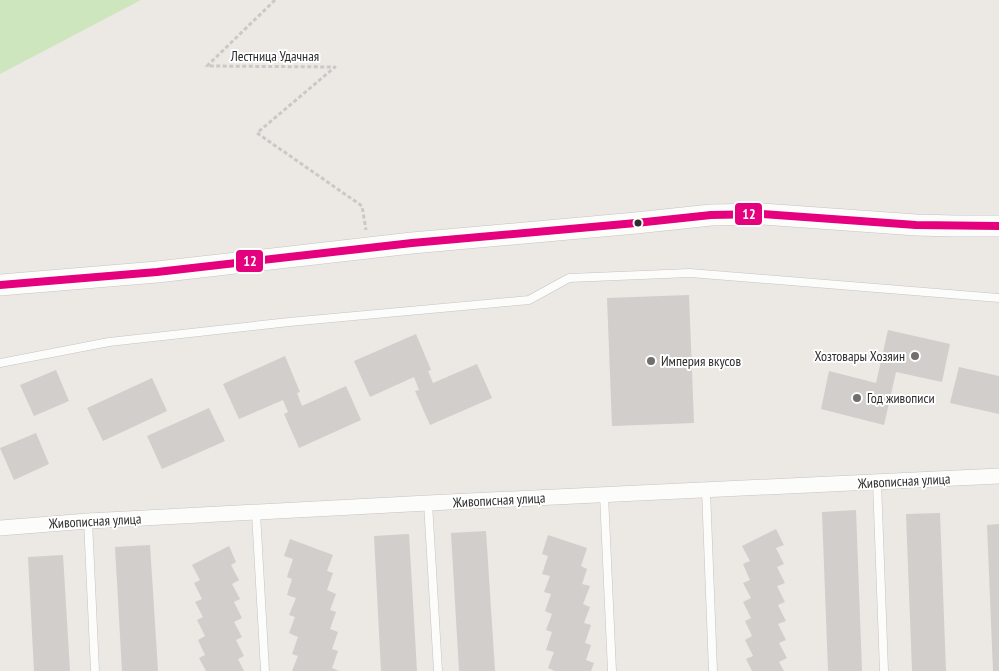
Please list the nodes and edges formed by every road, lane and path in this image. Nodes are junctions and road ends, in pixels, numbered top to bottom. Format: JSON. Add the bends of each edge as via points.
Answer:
{"nodes":[{"id":1,"x":275,"y":0,"type":"edge"},
{"id":2,"x":999,"y":226,"type":"edge"},
{"id":3,"x":366,"y":230,"type":"dead end"},
{"id":4,"x":0,"y":285,"type":"edge"},
{"id":5,"x":999,"y":298,"type":"edge"},
{"id":6,"x":0,"y":363,"type":"edge"},
{"id":7,"x":999,"y":476,"type":"edge"},
{"id":8,"x":877,"y":482,"type":"junction"},
{"id":9,"x":706,"y":490,"type":"junction"},
{"id":10,"x":604,"y":495,"type":"junction"},
{"id":11,"x":428,"y":503,"type":"junction"},
{"id":12,"x":256,"y":513,"type":"junction"},
{"id":13,"x":88,"y":521,"type":"junction"},
{"id":14,"x":0,"y":528,"type":"edge"},
{"id":15,"x":95,"y":671,"type":"edge"},
{"id":16,"x":265,"y":671,"type":"edge"},
{"id":17,"x":438,"y":671,"type":"edge"},
{"id":18,"x":612,"y":671,"type":"edge"},
{"id":19,"x":713,"y":671,"type":"edge"},
{"id":20,"x":884,"y":671,"type":"edge"}],
"edges":[{"from":1,"to":3,"type":"path","name":"Лестница Удачная","via":[[207,66],[335,67],[257,133],[362,206]]},
{"from":2,"to":4,"type":"main road","via":[[711,214],[157,272]]},
{"from":5,"to":6,"type":"lane","via":[[690,273],[569,278],[529,300],[109,342]]},
{"from":7,"to":8,"type":"street","name":"Живописная улица"},
{"from":8,"to":9,"type":"street","name":"Живописная улица"},
{"from":8,"to":20,"type":"lane"},
{"from":9,"to":10,"type":"street","name":"Живописная улица"},
{"from":9,"to":19,"type":"lane"},
{"from":10,"to":11,"type":"street","name":"Живописная улица"},
{"from":10,"to":18,"type":"lane"},
{"from":11,"to":12,"type":"street","name":"Живописная улица"},
{"from":11,"to":17,"type":"lane"},
{"from":12,"to":13,"type":"street","name":"Живописная улица"},
{"from":12,"to":16,"type":"lane"},
{"from":13,"to":14,"type":"street","name":"Живописная улица"},
{"from":13,"to":15,"type":"lane"}]}
